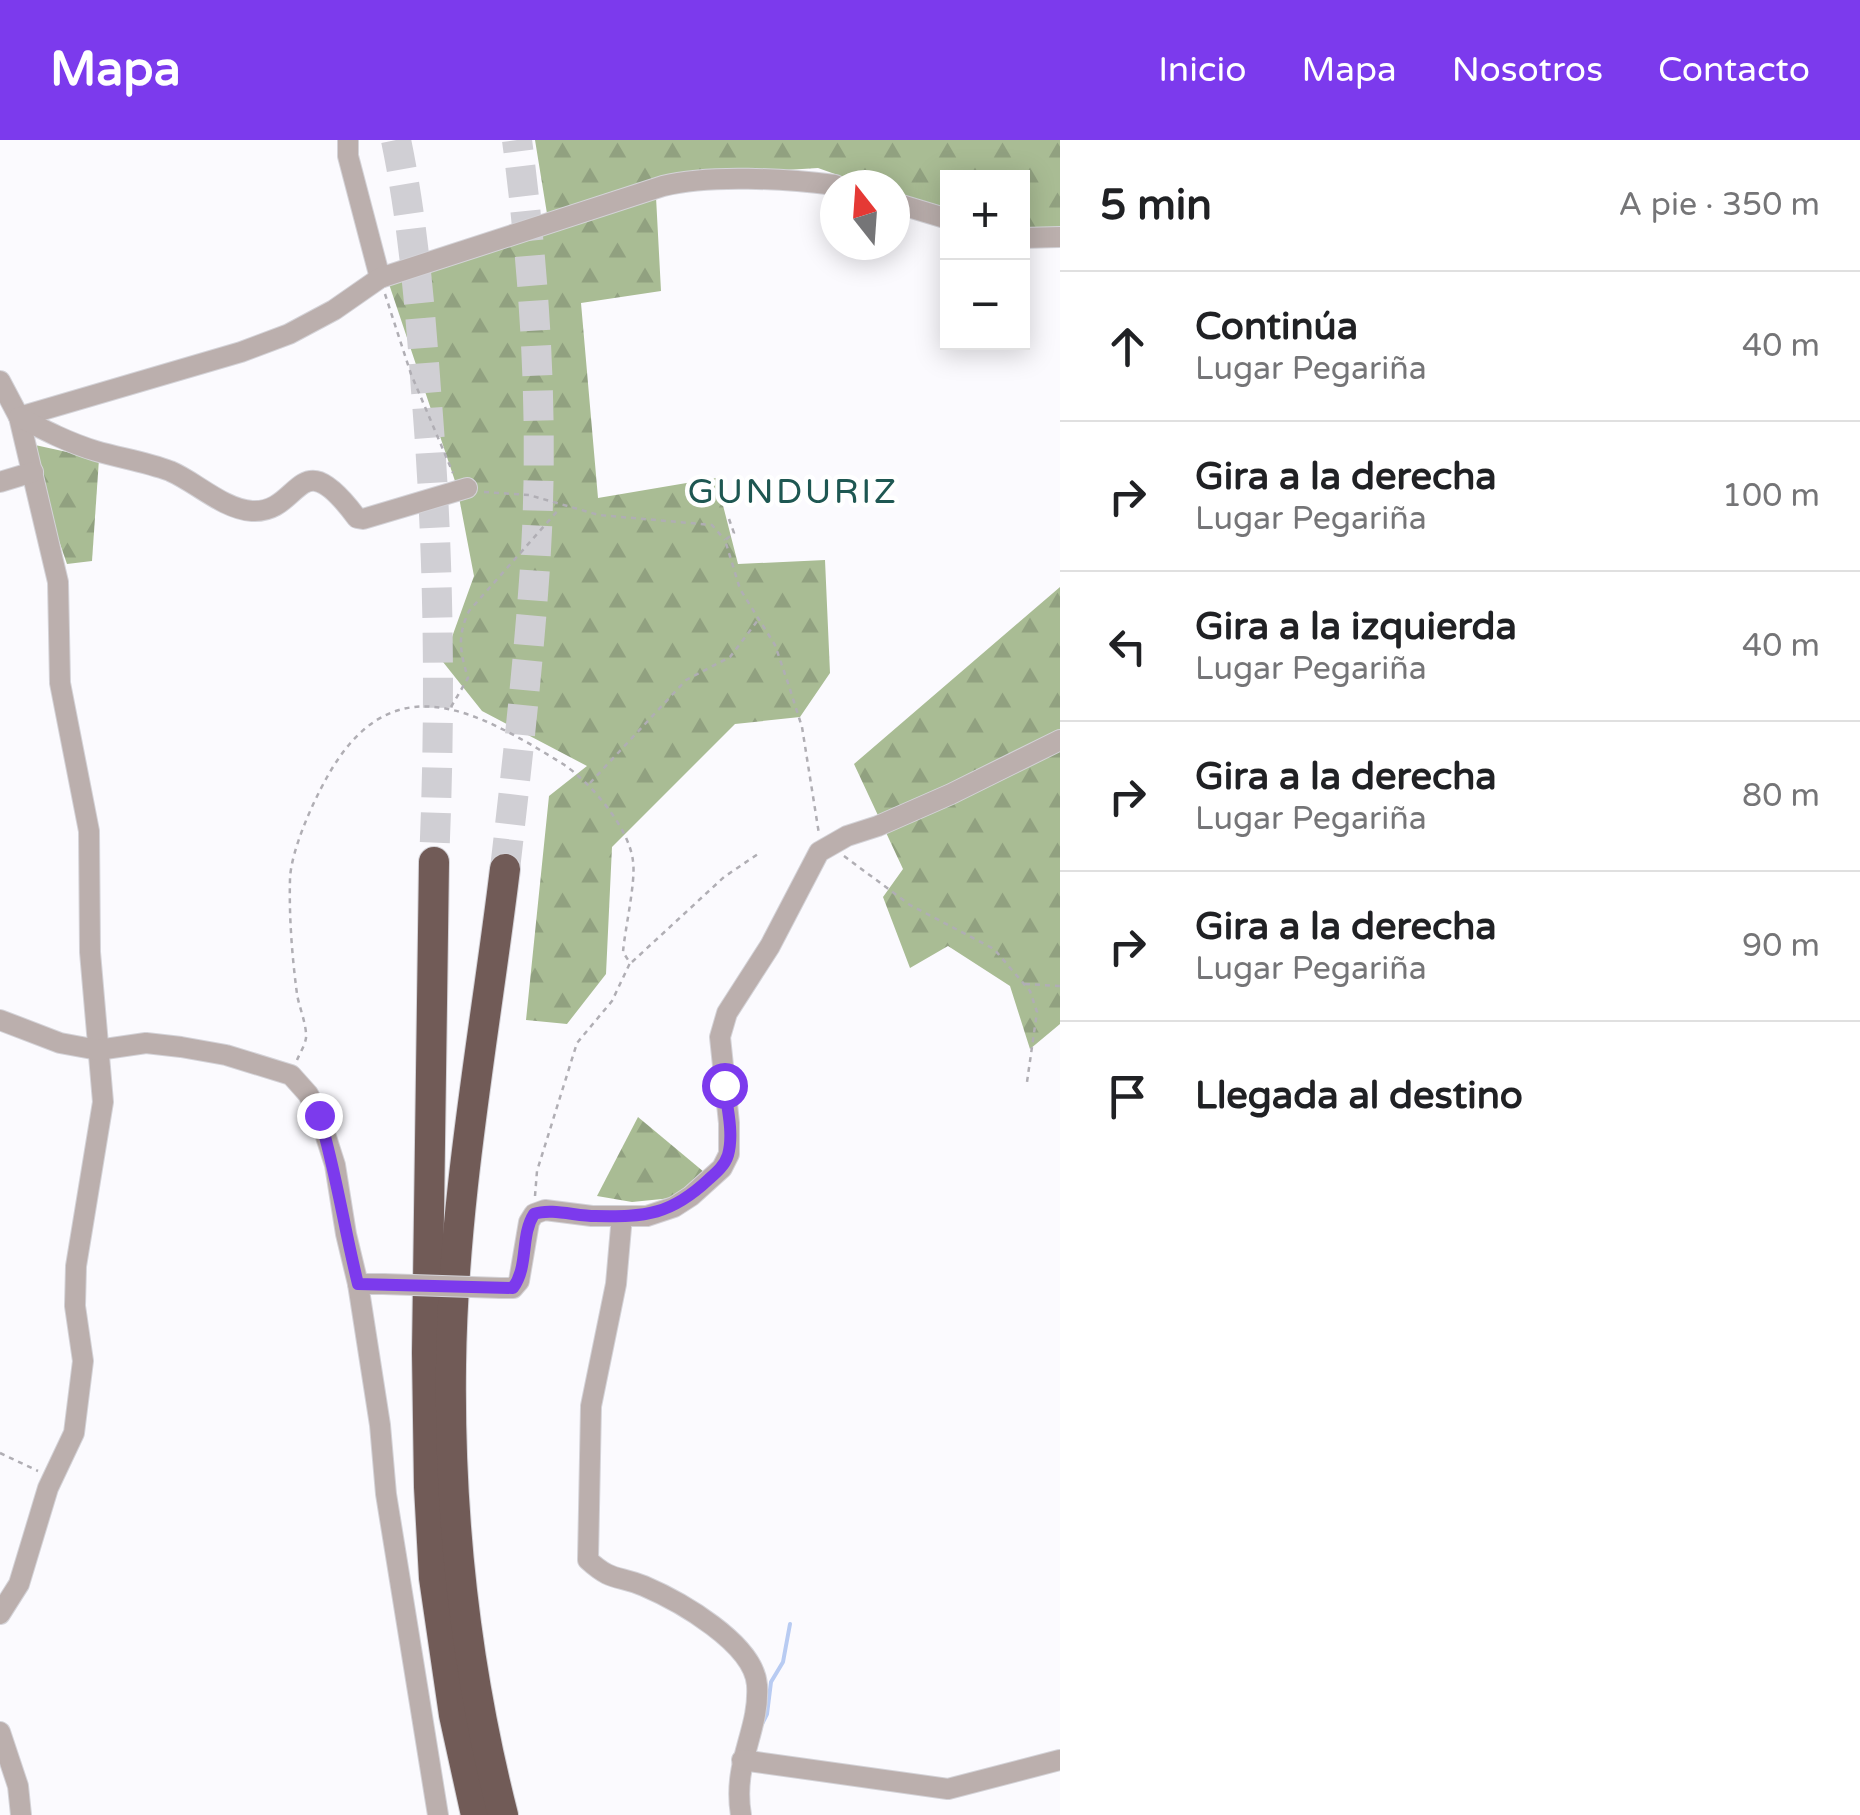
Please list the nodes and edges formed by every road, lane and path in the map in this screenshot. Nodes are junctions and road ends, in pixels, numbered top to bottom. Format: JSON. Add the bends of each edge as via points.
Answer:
{"nodes":[{"id":1,"x":348,"y":140,"type":"edge"},
{"id":2,"x":820,"y":185,"type":"edge"},
{"id":3,"x":910,"y":207,"type":"edge"},
{"id":4,"x":940,"y":216,"type":"edge"},
{"id":5,"x":1060,"y":236,"type":"edge"},
{"id":6,"x":1030,"y":238,"type":"edge"},
{"id":7,"x":380,"y":278,"type":"junction"},
{"id":8,"x":0,"y":381,"type":"edge"},
{"id":9,"x":19,"y":417,"type":"junction"},
{"id":10,"x":33,"y":472,"type":"junction"},
{"id":11,"x":0,"y":482,"type":"edge"},
{"id":12,"x":467,"y":488,"type":"junction"},
{"id":13,"x":561,"y":507,"type":"junction"},
{"id":14,"x":729,"y":519,"type":"dead end"},
{"id":15,"x":726,"y":540,"type":"junction"},
{"id":16,"x":758,"y":619,"type":"junction"},
{"id":17,"x":451,"y":707,"type":"junction"},
{"id":18,"x":1060,"y":740,"type":"edge"},
{"id":19,"x":590,"y":784,"type":"junction"},
{"id":20,"x":826,"y":848,"type":"junction"},
{"id":21,"x":758,"y":854,"type":"dead end"},
{"id":22,"x":434,"y":862,"type":"tunnel mouth"},
{"id":23,"x":505,"y":868,"type":"tunnel mouth"},
{"id":24,"x":630,"y":962,"type":"junction"},
{"id":25,"x":1024,"y":984,"type":"junction"},
{"id":26,"x":1060,"y":986,"type":"edge"},
{"id":27,"x":0,"y":1020,"type":"edge"},
{"id":28,"x":98,"y":1050,"type":"junction"},
{"id":29,"x":291,"y":1075,"type":"junction"},
{"id":30,"x":1026,"y":1082,"type":"dead end"},
{"id":31,"x":534,"y":1214,"type":"junction"},
{"id":32,"x":622,"y":1216,"type":"junction"},
{"id":33,"x":358,"y":1284,"type":"junction"},
{"id":34,"x":0,"y":1453,"type":"edge"},
{"id":35,"x":53,"y":1479,"type":"junction"},
{"id":36,"x":0,"y":1614,"type":"edge"},
{"id":37,"x":0,"y":1732,"type":"edge"},
{"id":38,"x":742,"y":1760,"type":"junction"},
{"id":39,"x":1060,"y":1760,"type":"edge"},
{"id":40,"x":21,"y":1815,"type":"edge"},
{"id":41,"x":438,"y":1815,"type":"edge"},
{"id":42,"x":476,"y":1815,"type":"edge"},
{"id":43,"x":503,"y":1815,"type":"edge"},
{"id":44,"x":741,"y":1815,"type":"edge"}],
"edges":[{"from":1,"to":7,"type":"street"},
{"from":2,"to":7,"type":"street","via":[[684,181]]},
{"from":3,"to":4,"type":"street"},
{"from":5,"to":6,"type":"street"},
{"from":7,"to":9,"type":"street","via":[[289,334]]},
{"from":7,"to":12,"type":"path","via":[[453,474]]},
{"from":8,"to":9,"type":"street"},
{"from":9,"to":10,"type":"street"},
{"from":9,"to":12,"type":"street","via":[[94,450],[165,470],[245,510],[266,509],[312,481],[330,486],[363,519]]},
{"from":10,"to":11,"type":"street"},
{"from":10,"to":28,"type":"street","via":[[58,582],[60,683],[86,804]]},
{"from":12,"to":13,"type":"path","via":[[529,495]]},
{"from":13,"to":15,"type":"path","via":[[712,525]]},
{"from":13,"to":17,"type":"path","via":[[468,611],[460,630],[468,678]]},
{"from":14,"to":15,"type":"path","via":[[734,533]]},
{"from":15,"to":16,"type":"path","via":[[740,589]]},
{"from":16,"to":19,"type":"path","via":[[730,657],[686,680]]},
{"from":16,"to":20,"type":"path","via":[[775,645],[802,727]]},
{"from":17,"to":19,"type":"path","via":[[514,734]]},
{"from":17,"to":29,"type":"path","via":[[401,711],[367,725],[342,748],[313,802],[290,874],[306,1037]]},
{"from":18,"to":20,"type":"street"},
{"from":19,"to":24,"type":"path","via":[[634,861],[623,952]]},
{"from":20,"to":25,"type":"path","via":[[994,949]]},
{"from":20,"to":32,"type":"street","via":[[726,1012],[720,1037],[729,1154],[722,1168],[674,1207]]},
{"from":21,"to":24,"type":"path"},
{"from":22,"to":42,"type":"highway","via":[[427,1354],[434,1578]]},
{"from":23,"to":43,"type":"highway","via":[[460,1218],[451,1364],[458,1550],[484,1738]]},
{"from":24,"to":31,"type":"path","via":[[612,1001],[577,1044],[536,1171]]},
{"from":25,"to":26,"type":"path"},
{"from":25,"to":30,"type":"path","via":[[1037,1012]]},
{"from":27,"to":28,"type":"street","via":[[60,1044]]},
{"from":28,"to":29,"type":"street","via":[[181,1047]]},
{"from":28,"to":35,"type":"street","via":[[103,1102],[76,1266],[83,1361],[74,1433]]},
{"from":29,"to":33,"type":"street","via":[[319,1115]]},
{"from":31,"to":32,"type":"street"},
{"from":31,"to":33,"type":"street","bridge":true,"via":[[513,1288]]},
{"from":32,"to":38,"type":"street","via":[[616,1284],[591,1406],[588,1560],[606,1576],[684,1606],[748,1659],[757,1682]]},
{"from":33,"to":41,"type":"street"},
{"from":34,"to":35,"type":"path"},
{"from":35,"to":36,"type":"street","via":[[19,1584]]},
{"from":37,"to":40,"type":"street"},
{"from":38,"to":39,"type":"street","via":[[948,1790]]},
{"from":38,"to":44,"type":"street","via":[[736,1789]]}]}
